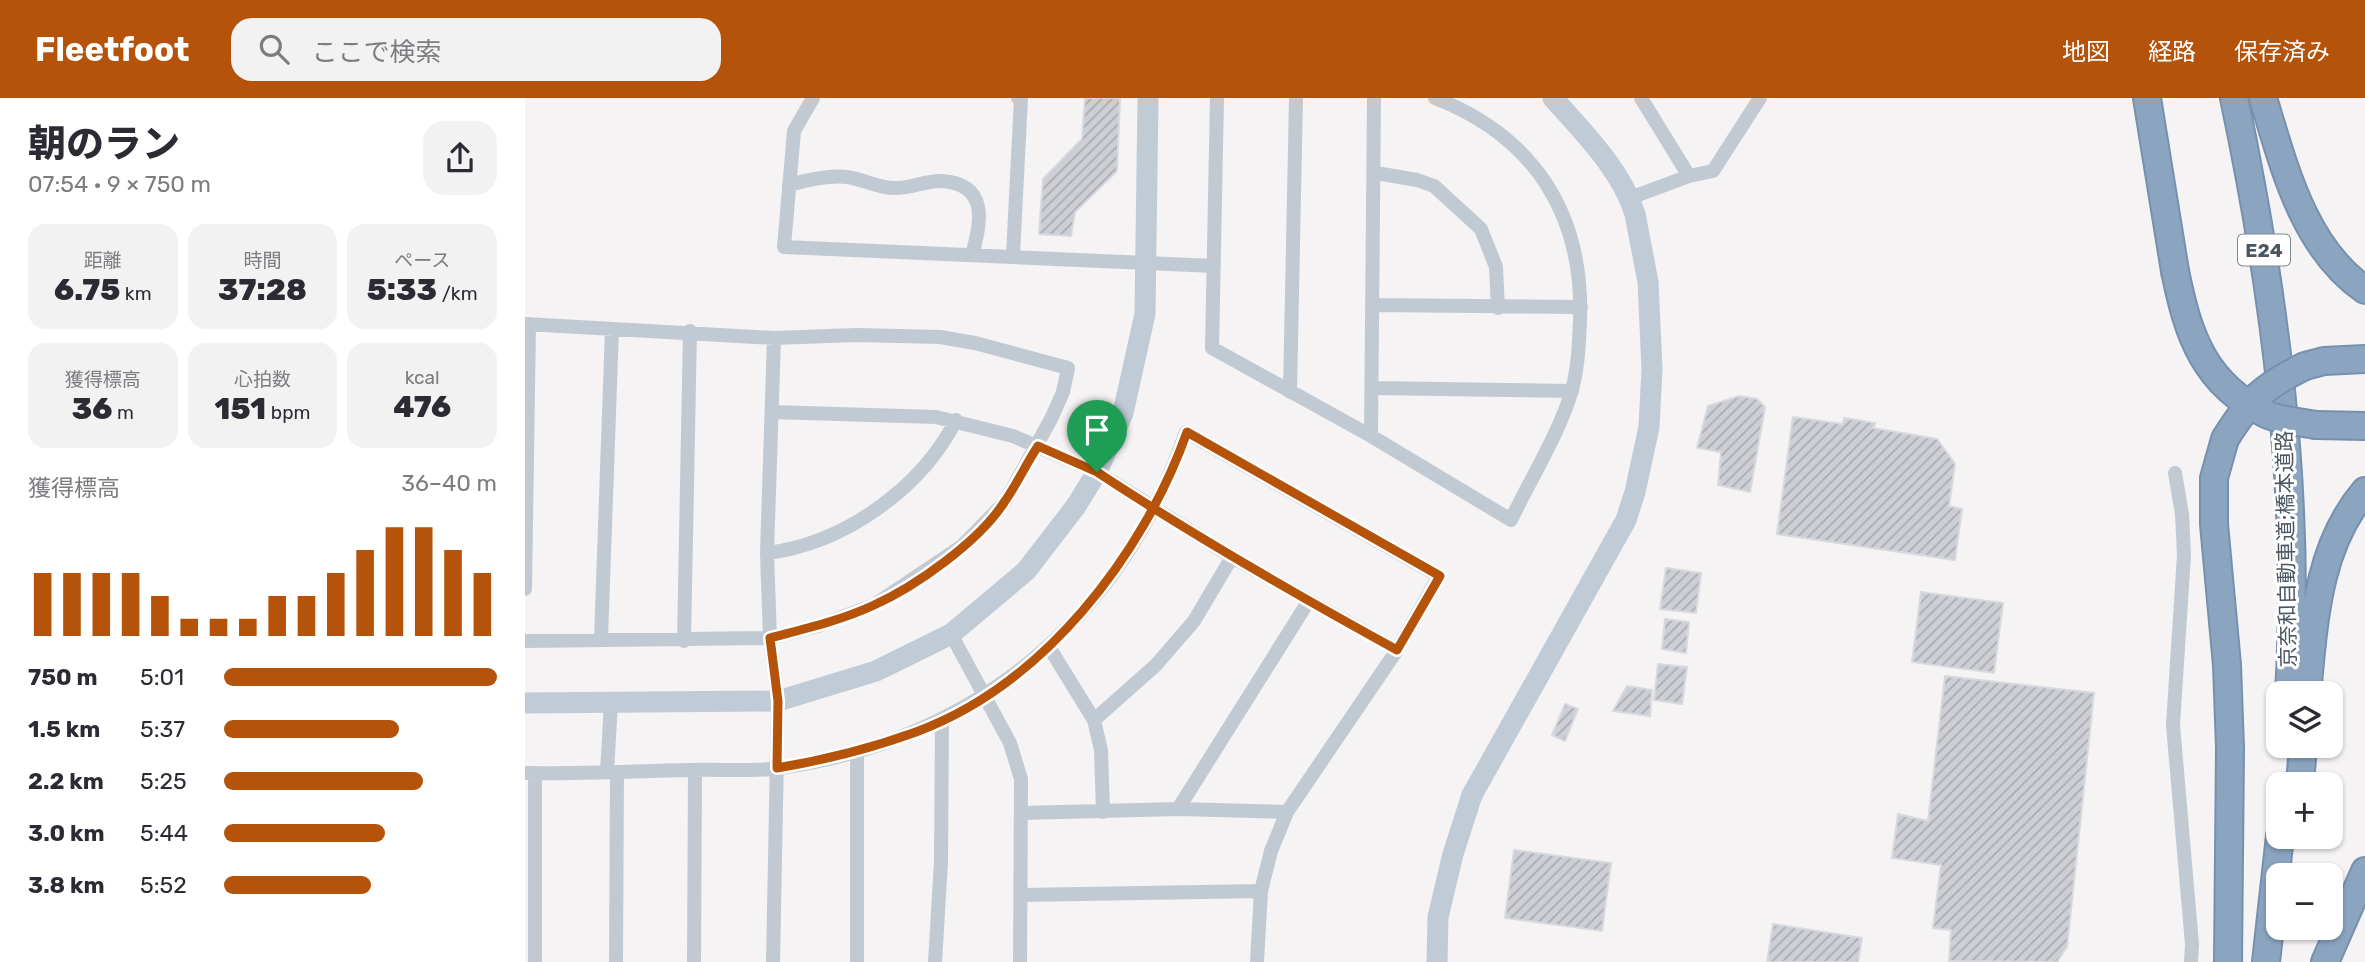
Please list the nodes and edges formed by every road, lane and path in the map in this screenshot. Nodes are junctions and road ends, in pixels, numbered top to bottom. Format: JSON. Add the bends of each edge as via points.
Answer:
{"nodes":[{"id":1,"x":813,"y":98,"type":"edge"},
{"id":2,"x":1018,"y":98,"type":"edge"},
{"id":3,"x":1148,"y":98,"type":"edge"},
{"id":4,"x":1217,"y":98,"type":"edge"},
{"id":5,"x":1296,"y":98,"type":"edge"},
{"id":6,"x":1374,"y":98,"type":"edge"},
{"id":7,"x":1435,"y":98,"type":"edge"},
{"id":8,"x":1553,"y":98,"type":"edge"},
{"id":9,"x":1641,"y":98,"type":"edge"},
{"id":10,"x":1740,"y":98,"type":"edge"},
{"id":11,"x":1760,"y":98,"type":"edge"},
{"id":12,"x":2147,"y":98,"type":"edge"},
{"id":13,"x":2234,"y":98,"type":"edge"},
{"id":14,"x":2263,"y":98,"type":"edge"},
{"id":15,"x":1750,"y":112,"type":"junction"},
{"id":16,"x":1376,"y":173,"type":"junction"},
{"id":17,"x":1689,"y":176,"type":"junction"},
{"id":18,"x":789,"y":185,"type":"junction"},
{"id":19,"x":1630,"y":198,"type":"junction"},
{"id":20,"x":972,"y":254,"type":"junction"},
{"id":21,"x":1013,"y":255,"type":"junction"},
{"id":22,"x":1146,"y":264,"type":"junction"},
{"id":23,"x":1214,"y":266,"type":"junction"},
{"id":24,"x":2365,"y":290,"type":"edge"},
{"id":25,"x":1374,"y":305,"type":"junction"},
{"id":26,"x":1581,"y":307,"type":"junction"},
{"id":27,"x":1498,"y":308,"type":"junction"},
{"id":28,"x":527,"y":324,"type":"edge"},
{"id":29,"x":612,"y":329,"type":"junction"},
{"id":30,"x":690,"y":331,"type":"junction"},
{"id":31,"x":774,"y":338,"type":"junction"},
{"id":32,"x":2365,"y":359,"type":"edge"},
{"id":33,"x":1372,"y":388,"type":"junction"},
{"id":34,"x":1572,"y":391,"type":"junction"},
{"id":35,"x":1290,"y":392,"type":"junction"},
{"id":36,"x":772,"y":412,"type":"junction"},
{"id":37,"x":956,"y":420,"type":"junction"},
{"id":38,"x":2365,"y":426,"type":"edge"},
{"id":39,"x":1371,"y":436,"type":"junction"},
{"id":40,"x":1038,"y":446,"type":"junction"},
{"id":41,"x":1097,"y":472,"type":"junction"},
{"id":42,"x":2175,"y":473,"type":"dead end"},
{"id":43,"x":2365,"y":491,"type":"edge"},
{"id":44,"x":1153,"y":509,"type":"junction"},
{"id":45,"x":767,"y":553,"type":"junction"},
{"id":46,"x":1232,"y":557,"type":"junction"},
{"id":47,"x":525,"y":589,"type":"edge"},
{"id":48,"x":1308,"y":602,"type":"junction"},
{"id":49,"x":951,"y":634,"type":"junction"},
{"id":50,"x":770,"y":638,"type":"junction"},
{"id":51,"x":601,"y":639,"type":"junction"},
{"id":52,"x":525,"y":641,"type":"edge"},
{"id":53,"x":684,"y":641,"type":"junction"},
{"id":54,"x":1049,"y":648,"type":"junction"},
{"id":55,"x":1397,"y":650,"type":"junction"},
{"id":56,"x":2289,"y":681,"type":"edge"},
{"id":57,"x":2308,"y":681,"type":"edge"},
{"id":58,"x":987,"y":696,"type":"junction"},
{"id":59,"x":778,"y":701,"type":"junction"},
{"id":60,"x":525,"y":702,"type":"edge"},
{"id":61,"x":611,"y":703,"type":"junction"},
{"id":62,"x":942,"y":719,"type":"junction"},
{"id":63,"x":1094,"y":720,"type":"junction"},
{"id":64,"x":857,"y":751,"type":"junction"},
{"id":65,"x":777,"y":768,"type":"junction"},
{"id":66,"x":695,"y":770,"type":"junction"},
{"id":67,"x":612,"y":772,"type":"junction"},
{"id":68,"x":530,"y":773,"type":"edge"},
{"id":69,"x":1178,"y":809,"type":"junction"},
{"id":70,"x":1103,"y":812,"type":"junction"},
{"id":71,"x":1287,"y":812,"type":"junction"},
{"id":72,"x":1021,"y":813,"type":"junction"},
{"id":73,"x":2279,"y":849,"type":"edge"},
{"id":74,"x":2365,"y":871,"type":"edge"},
{"id":75,"x":1262,"y":891,"type":"junction"},
{"id":76,"x":1021,"y":895,"type":"junction"},
{"id":77,"x":2365,"y":908,"type":"edge"},
{"id":78,"x":535,"y":962,"type":"edge"},
{"id":79,"x":616,"y":962,"type":"edge"},
{"id":80,"x":694,"y":962,"type":"edge"},
{"id":81,"x":773,"y":962,"type":"edge"},
{"id":82,"x":857,"y":962,"type":"edge"},
{"id":83,"x":935,"y":962,"type":"edge"},
{"id":84,"x":1020,"y":962,"type":"edge"},
{"id":85,"x":1257,"y":962,"type":"edge"},
{"id":86,"x":1437,"y":962,"type":"edge"},
{"id":87,"x":2190,"y":962,"type":"edge"},
{"id":88,"x":2228,"y":962,"type":"edge"},
{"id":89,"x":2266,"y":962,"type":"edge"},
{"id":90,"x":2325,"y":962,"type":"edge"},
{"id":91,"x":2342,"y":962,"type":"edge"}],
"edges":[{"from":1,"to":18,"type":"street","via":[[793,131]]},
{"from":2,"to":21,"type":"street"},
{"from":3,"to":22,"type":"street"},
{"from":4,"to":23,"type":"street"},
{"from":5,"to":35,"type":"street"},
{"from":6,"to":16,"type":"street"},
{"from":7,"to":26,"type":"street","via":[[1500,134],[1544,178],[1557,198],[1576,252]]},
{"from":8,"to":19,"type":"street"},
{"from":9,"to":17,"type":"street"},
{"from":10,"to":15,"type":"street"},
{"from":11,"to":15,"type":"street"},
{"from":12,"to":38,"type":"highway","bridge":true,"via":[[2186,324],[2212,372],[2234,395],[2270,416],[2316,425]]},
{"from":13,"to":56,"type":"highway","name":"京奈和自動車道;橋本道路","number":"E24","via":[[2259,218],[2282,404],[2289,514]]},
{"from":14,"to":24,"type":"highway","via":[[2309,226],[2331,257]]},
{"from":15,"to":17,"type":"street","via":[[1713,171]]},
{"from":16,"to":25,"type":"street"},
{"from":16,"to":27,"type":"street","via":[[1434,186],[1481,229],[1496,267]]},
{"from":17,"to":19,"type":"street"},
{"from":18,"to":20,"type":"street","via":[[784,247]]},
{"from":18,"to":20,"type":"street","via":[[848,177],[895,188],[942,181],[964,187],[978,201],[981,225]]},
{"from":19,"to":86,"type":"street","via":[[1648,282],[1653,369],[1649,427],[1635,492],[1626,520],[1472,795],[1438,918]]},
{"from":20,"to":21,"type":"street"},
{"from":21,"to":22,"type":"street"},
{"from":22,"to":23,"type":"street"},
{"from":22,"to":41,"type":"street","via":[[1145,314],[1138,352],[1123,413]]},
{"from":23,"to":35,"type":"street","via":[[1212,348]]},
{"from":25,"to":27,"type":"street"},
{"from":25,"to":33,"type":"street"},
{"from":26,"to":27,"type":"street"},
{"from":26,"to":34,"type":"street"},
{"from":28,"to":29,"type":"street"},
{"from":28,"to":47,"type":"street"},
{"from":29,"to":30,"type":"street"},
{"from":29,"to":51,"type":"street"},
{"from":30,"to":31,"type":"street"},
{"from":30,"to":53,"type":"street"},
{"from":31,"to":36,"type":"street"},
{"from":31,"to":40,"type":"street","via":[[940,337],[1068,368],[1063,393]]},
{"from":32,"to":88,"type":"highway","bridge":true,"via":[[2323,361],[2272,382],[2255,396],[2225,439],[2214,478],[2229,734]]},
{"from":33,"to":34,"type":"street"},
{"from":33,"to":39,"type":"street"},
{"from":34,"to":39,"type":"street","via":[[1511,520]]},
{"from":35,"to":39,"type":"street"},
{"from":36,"to":37,"type":"street"},
{"from":36,"to":45,"type":"street"},
{"from":37,"to":40,"type":"street"},
{"from":37,"to":45,"type":"street","via":[[920,470],[875,509],[809,545]]},
{"from":40,"to":41,"type":"street"},
{"from":40,"to":50,"type":"street","via":[[1005,502],[977,534],[940,563],[874,605]]},
{"from":41,"to":44,"type":"street"},
{"from":41,"to":49,"type":"street","via":[[1026,571]]},
{"from":42,"to":87,"type":"street","via":[[2185,555],[2173,725]]},
{"from":43,"to":57,"type":"highway","via":[[2334,540],[2316,604]]},
{"from":44,"to":46,"type":"street"},
{"from":44,"to":54,"type":"street","via":[[1100,592]]},
{"from":44,"to":55,"type":"street","via":[[1187,432],[1440,576]]},
{"from":45,"to":50,"type":"street"},
{"from":46,"to":48,"type":"street"},
{"from":46,"to":63,"type":"street","via":[[1194,621],[1156,665]]},
{"from":48,"to":55,"type":"street"},
{"from":48,"to":69,"type":"street"},
{"from":49,"to":58,"type":"street"},
{"from":49,"to":59,"type":"street","via":[[876,670]]},
{"from":50,"to":53,"type":"street"},
{"from":50,"to":59,"type":"street"},
{"from":51,"to":52,"type":"street"},
{"from":51,"to":53,"type":"street"},
{"from":54,"to":58,"type":"street"},
{"from":54,"to":63,"type":"street"},
{"from":55,"to":71,"type":"street"},
{"from":58,"to":62,"type":"street"},
{"from":58,"to":72,"type":"street","via":[[1021,779]]},
{"from":59,"to":61,"type":"street"},
{"from":59,"to":65,"type":"street"},
{"from":60,"to":61,"type":"street"},
{"from":61,"to":67,"type":"street"},
{"from":62,"to":64,"type":"street"},
{"from":62,"to":83,"type":"street"},
{"from":63,"to":70,"type":"street","via":[[1101,750]]},
{"from":64,"to":65,"type":"street"},
{"from":64,"to":82,"type":"street"},
{"from":65,"to":66,"type":"street"},
{"from":65,"to":81,"type":"street"},
{"from":66,"to":67,"type":"street"},
{"from":66,"to":80,"type":"street"},
{"from":67,"to":68,"type":"street"},
{"from":67,"to":79,"type":"street"},
{"from":68,"to":78,"type":"street"},
{"from":69,"to":70,"type":"street"},
{"from":69,"to":71,"type":"street"},
{"from":70,"to":72,"type":"street"},
{"from":71,"to":75,"type":"street"},
{"from":72,"to":76,"type":"street"},
{"from":73,"to":89,"type":"highway"},
{"from":74,"to":90,"type":"highway"},
{"from":75,"to":76,"type":"street"},
{"from":75,"to":85,"type":"street"},
{"from":76,"to":84,"type":"street"},
{"from":77,"to":91,"type":"highway"}]}
